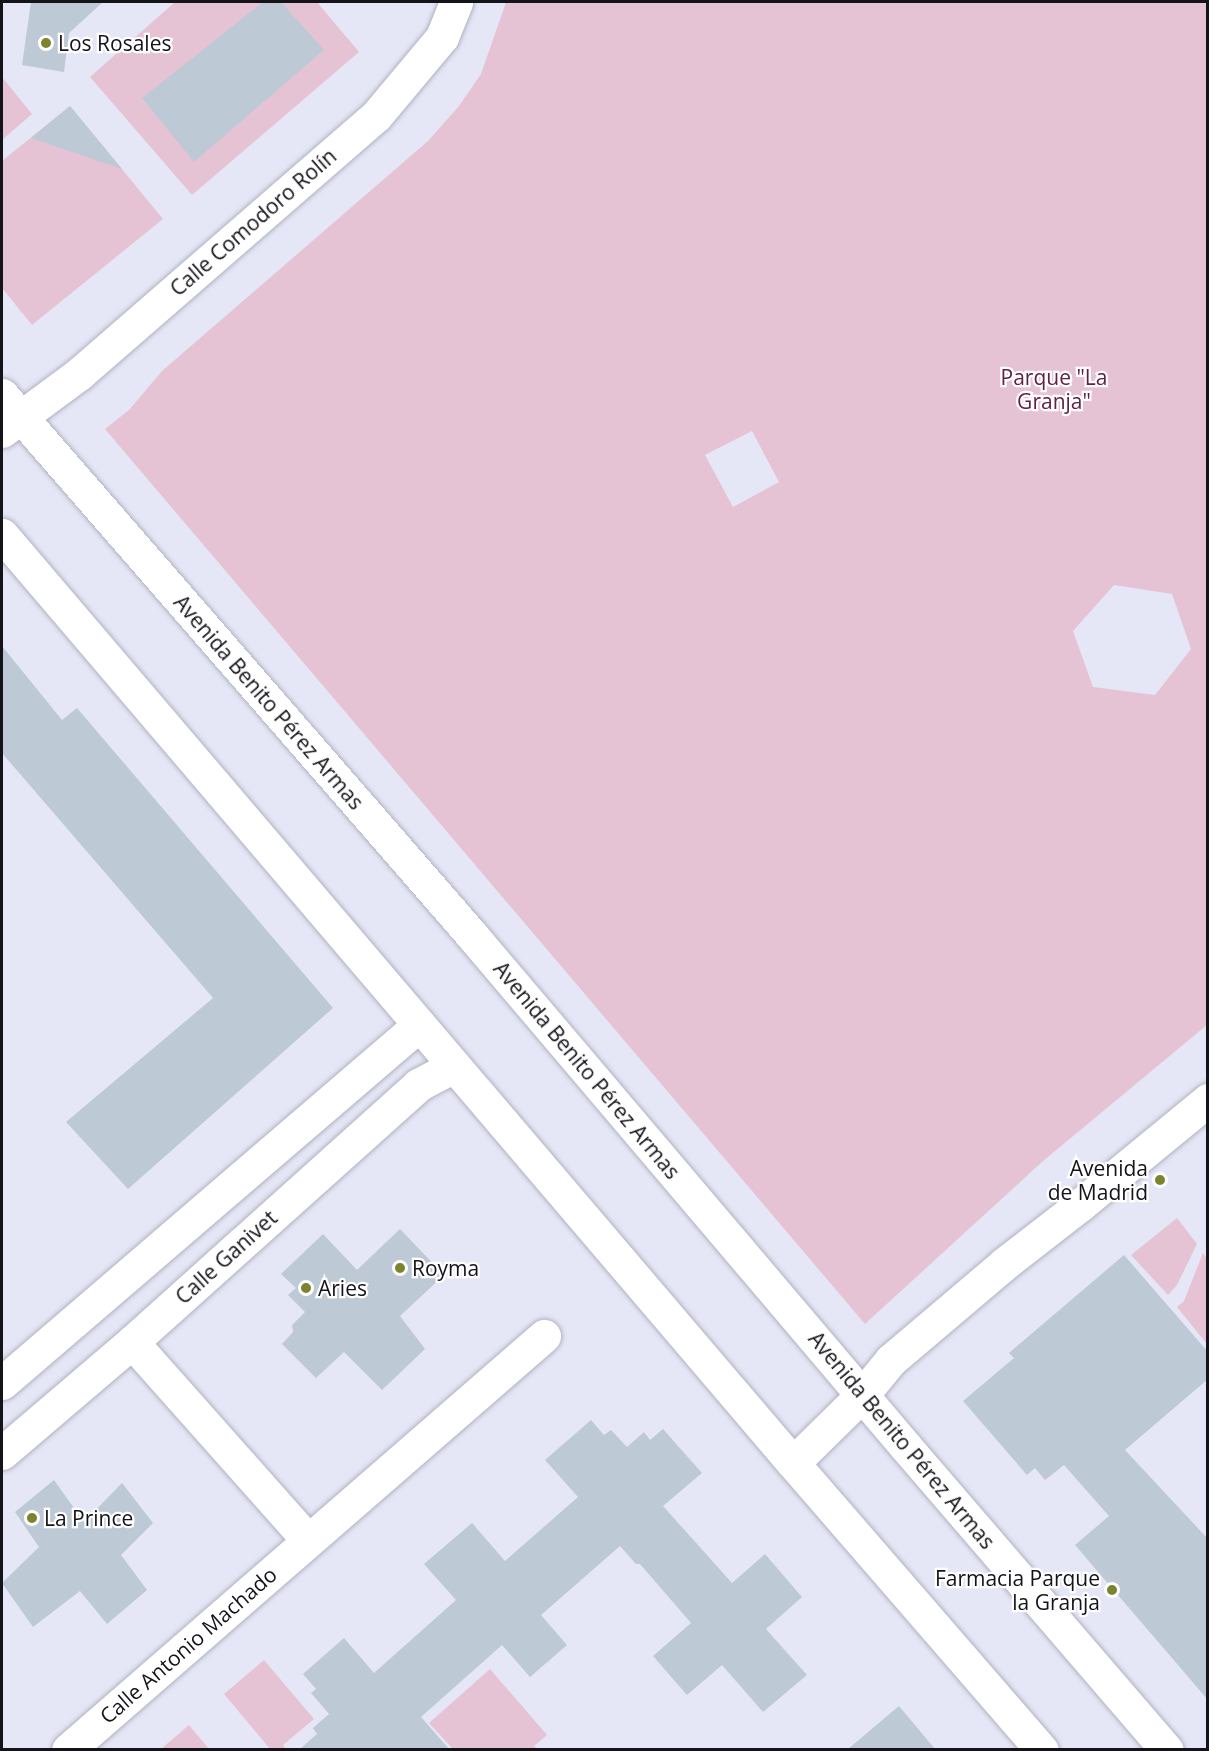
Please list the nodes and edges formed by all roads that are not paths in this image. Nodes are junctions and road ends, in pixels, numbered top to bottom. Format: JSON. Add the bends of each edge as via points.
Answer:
{"nodes":[{"id":1,"x":456,"y":2,"type":"edge"},
{"id":2,"x":8,"y":414,"type":"edge"},
{"id":3,"x":2,"y":535,"type":"edge"},
{"id":4,"x":419,"y":1025,"type":"junction"},
{"id":5,"x":454,"y":1066,"type":"junction"},
{"id":6,"x":1208,"y":1100,"type":"edge"},
{"id":7,"x":98,"y":1301,"type":"junction"},
{"id":8,"x":544,"y":1336,"type":"dead end"},
{"id":9,"x":132,"y":1342,"type":"junction"},
{"id":10,"x":2,"y":1383,"type":"edge"},
{"id":11,"x":863,"y":1394,"type":"junction"},
{"id":12,"x":2,"y":1453,"type":"edge"},
{"id":13,"x":793,"y":1463,"type":"junction"},
{"id":14,"x":308,"y":1540,"type":"junction"},
{"id":15,"x":68,"y":1749,"type":"edge"},
{"id":16,"x":1042,"y":1749,"type":"edge"},
{"id":17,"x":1167,"y":1749,"type":"edge"}],
"edges":[{"from":1,"to":2,"type":"street","name":"Calle Comodoro Rolín","via":[[442,37],[376,116],[79,374]]},
{"from":2,"to":11,"type":"street","name":"Avenida Benito Pérez Armas","via":[[470,933]]},
{"from":3,"to":4,"type":"street"},
{"from":4,"to":5,"type":"street"},
{"from":4,"to":7,"type":"street"},
{"from":5,"to":9,"type":"street","name":"Calle Ganivet","via":[[418,1085]]},
{"from":5,"to":13,"type":"street"},
{"from":6,"to":11,"type":"street","via":[[960,1301],[891,1360]]},
{"from":7,"to":9,"type":"street"},
{"from":7,"to":10,"type":"street"},
{"from":8,"to":14,"type":"street","name":"Calle Antonio Machado"},
{"from":9,"to":12,"type":"street","name":"Calle Ganivet"},
{"from":9,"to":14,"type":"street"},
{"from":11,"to":13,"type":"street"},
{"from":11,"to":17,"type":"street","name":"Avenida Benito Pérez Armas"},
{"from":13,"to":16,"type":"street"},
{"from":14,"to":15,"type":"street","name":"Calle Antonio Machado"}]}
